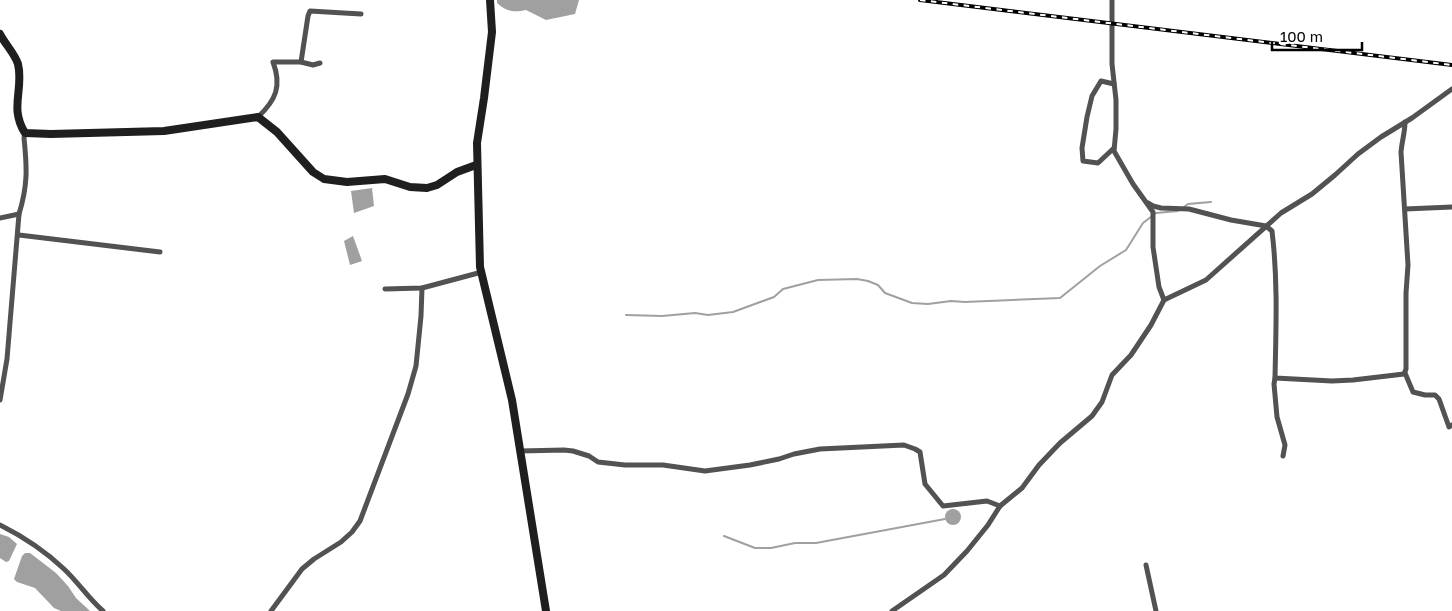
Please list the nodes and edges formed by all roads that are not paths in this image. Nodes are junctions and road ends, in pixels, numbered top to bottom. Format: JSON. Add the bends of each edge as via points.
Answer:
{"nodes":[{"id":1,"x":490,"y":0,"type":"edge"},
{"id":2,"x":1112,"y":0,"type":"edge"},
{"id":3,"x":361,"y":14,"type":"dead end"},
{"id":4,"x":0,"y":34,"type":"edge"},
{"id":5,"x":301,"y":62,"type":"junction"},
{"id":6,"x":320,"y":64,"type":"dead end"},
{"id":7,"x":1114,"y":84,"type":"junction"},
{"id":8,"x":1452,"y":89,"type":"edge"},
{"id":9,"x":258,"y":117,"type":"junction"},
{"id":10,"x":1405,"y":122,"type":"junction"},
{"id":11,"x":25,"y":133,"type":"junction"},
{"id":12,"x":1114,"y":148,"type":"junction"},
{"id":13,"x":476,"y":165,"type":"junction"},
{"id":14,"x":1146,"y":201,"type":"junction"},
{"id":15,"x":1452,"y":207,"type":"edge"},
{"id":16,"x":1405,"y":209,"type":"junction"},
{"id":17,"x":19,"y":214,"type":"junction"},
{"id":18,"x":0,"y":218,"type":"edge"},
{"id":19,"x":1266,"y":226,"type":"junction"},
{"id":20,"x":19,"y":236,"type":"junction"},
{"id":21,"x":160,"y":252,"type":"dead end"},
{"id":22,"x":482,"y":272,"type":"junction"},
{"id":23,"x":422,"y":288,"type":"junction"},
{"id":24,"x":385,"y":289,"type":"dead end"},
{"id":25,"x":1164,"y":300,"type":"junction"},
{"id":26,"x":1405,"y":373,"type":"junction"},
{"id":27,"x":1275,"y":378,"type":"junction"},
{"id":28,"x":0,"y":400,"type":"edge"},
{"id":29,"x":1452,"y":425,"type":"edge"},
{"id":30,"x":520,"y":451,"type":"junction"},
{"id":31,"x":1283,"y":456,"type":"dead end"},
{"id":32,"x":1000,"y":506,"type":"junction"},
{"id":33,"x":0,"y":525,"type":"edge"},
{"id":34,"x":1146,"y":565,"type":"dead end"},
{"id":35,"x":103,"y":611,"type":"edge"},
{"id":36,"x":271,"y":611,"type":"edge"},
{"id":37,"x":546,"y":611,"type":"edge"},
{"id":38,"x":892,"y":611,"type":"edge"},
{"id":39,"x":1156,"y":611,"type":"edge"}],
"edges":[{"from":1,"to":13,"type":"street","via":[[492,32]]},
{"from":2,"to":7,"type":"street"},
{"from":3,"to":5,"type":"street","via":[[310,11]]},
{"from":4,"to":11,"type":"street","via":[[18,64],[17,114]]},
{"from":5,"to":6,"type":"street"},
{"from":5,"to":9,"type":"street","via":[[273,62],[278,74],[274,96]]},
{"from":7,"to":12,"type":"street"},
{"from":7,"to":12,"type":"street","via":[[1101,81],[1092,96],[1082,148],[1083,161],[1098,163]]},
{"from":8,"to":10,"type":"street"},
{"from":9,"to":11,"type":"street","via":[[164,132]]},
{"from":9,"to":13,"type":"street","via":[[324,179],[347,182],[385,180],[427,188]]},
{"from":10,"to":16,"type":"street","via":[[1401,152]]},
{"from":10,"to":19,"type":"street","via":[[1381,136],[1312,194]]},
{"from":11,"to":17,"type":"street","via":[[26,193]]},
{"from":12,"to":14,"type":"street"},
{"from":13,"to":22,"type":"street"},
{"from":14,"to":19,"type":"street","via":[[1160,208],[1186,208]]},
{"from":14,"to":25,"type":"street","via":[[1152,212],[1153,247]]},
{"from":15,"to":16,"type":"street"},
{"from":16,"to":26,"type":"street","via":[[1408,265]]},
{"from":17,"to":18,"type":"street"},
{"from":17,"to":20,"type":"street"},
{"from":19,"to":25,"type":"street","via":[[1206,280]]},
{"from":19,"to":27,"type":"street","via":[[1272,231],[1275,252]]},
{"from":20,"to":21,"type":"street"},
{"from":20,"to":28,"type":"street"},
{"from":22,"to":23,"type":"street"},
{"from":22,"to":30,"type":"street","via":[[512,400]]},
{"from":23,"to":24,"type":"street"},
{"from":23,"to":36,"type":"street","via":[[416,366],[411,385],[360,521],[341,542],[302,570]]},
{"from":25,"to":32,"type":"street","via":[[1131,354],[1112,375],[1102,402],[1092,416],[1060,443],[1022,488]]},
{"from":26,"to":27,"type":"street","via":[[1332,381]]},
{"from":26,"to":29,"type":"street","via":[[1413,392],[1435,395],[1449,427]]},
{"from":27,"to":31,"type":"street","via":[[1277,417],[1285,445]]},
{"from":30,"to":32,"type":"street","via":[[558,449],[574,451],[598,462],[705,471],[811,451],[898,445],[920,452],[925,484],[943,506],[987,501]]},
{"from":30,"to":37,"type":"street"},
{"from":32,"to":38,"type":"street","via":[[944,576]]},
{"from":33,"to":35,"type":"street","via":[[54,560]]},
{"from":34,"to":39,"type":"street"}]}
